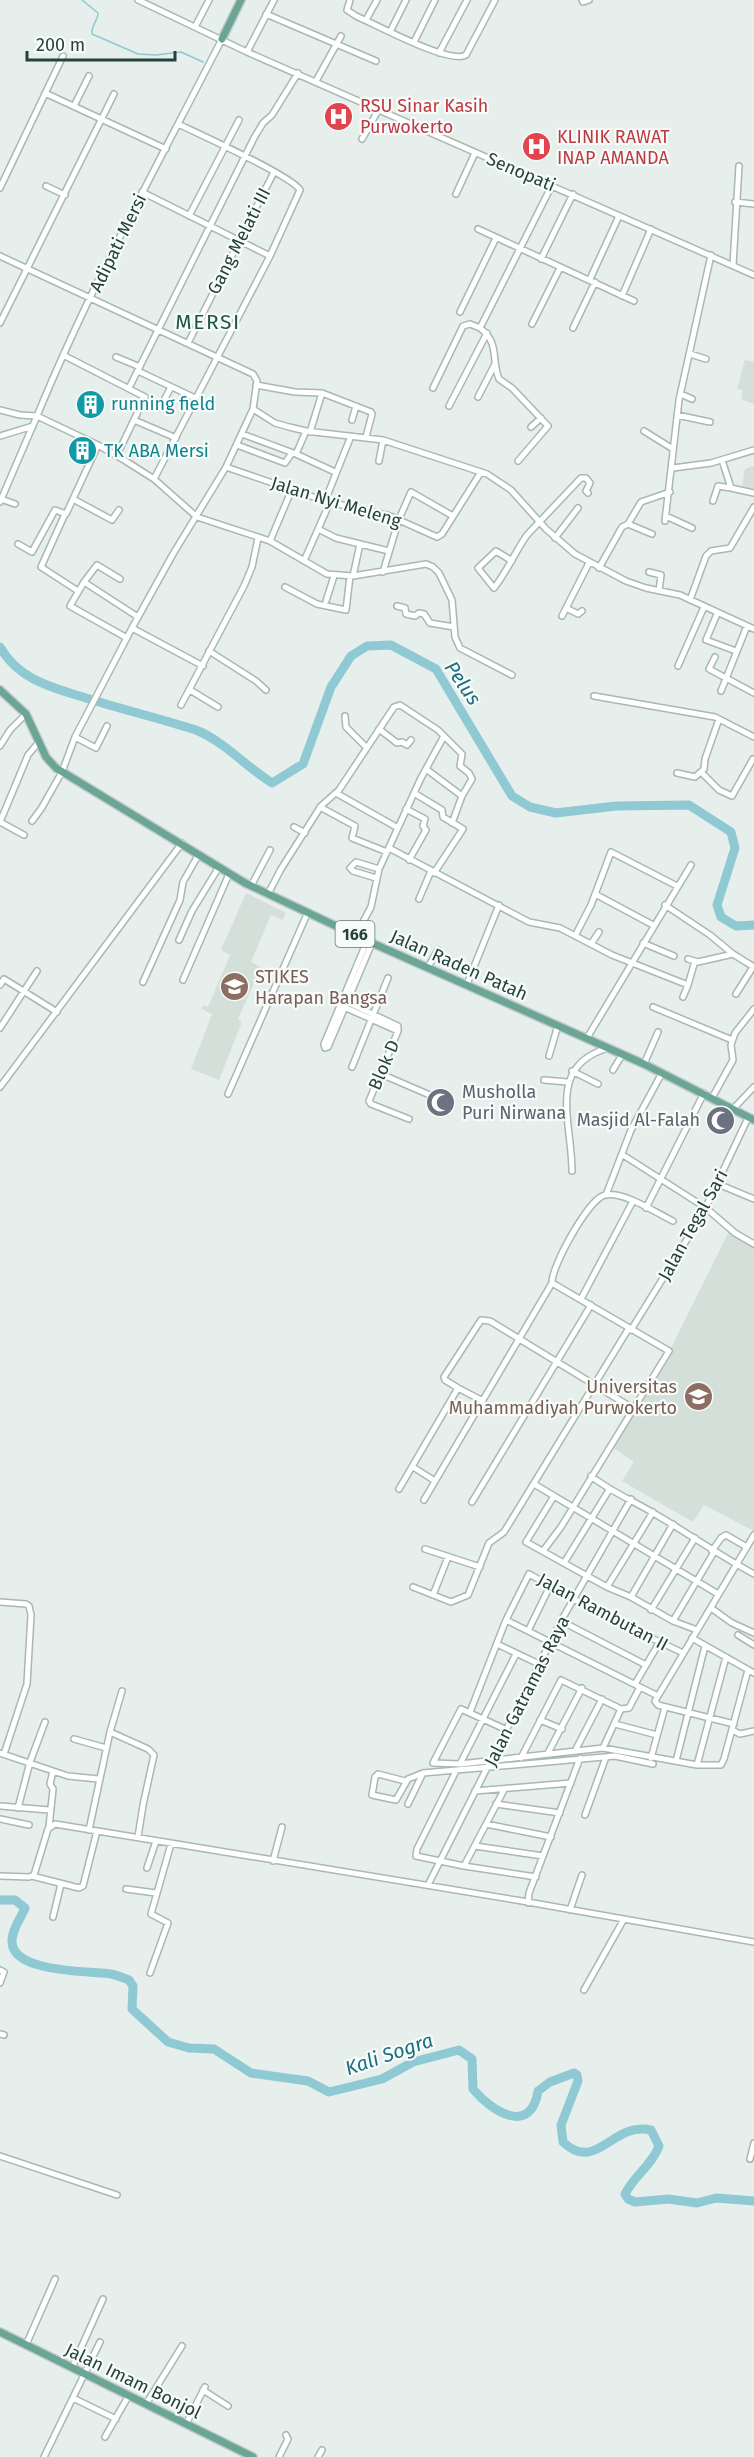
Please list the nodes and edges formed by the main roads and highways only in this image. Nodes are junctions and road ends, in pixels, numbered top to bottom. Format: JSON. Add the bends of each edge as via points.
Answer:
{"nodes":[{"id":1,"x":241,"y":0,"type":"edge"},
{"id":2,"x":222,"y":39,"type":"road end"},
{"id":3,"x":0,"y":690,"type":"edge"},
{"id":4,"x":751,"y":1119,"type":"edge"},
{"id":5,"x":0,"y":2332,"type":"edge"},
{"id":6,"x":253,"y":2457,"type":"edge"}],
"edges":[{"from":1,"to":2,"type":"main road"},
{"from":3,"to":4,"type":"main road","name":"Jalan Raden Patah","number":"166","via":[[26,714],[49,761],[62,772],[250,886],[587,1038],[620,1058],[644,1064],[660,1076]]},
{"from":5,"to":6,"type":"main road","name":"Jalan Imam Bonjol"}]}
